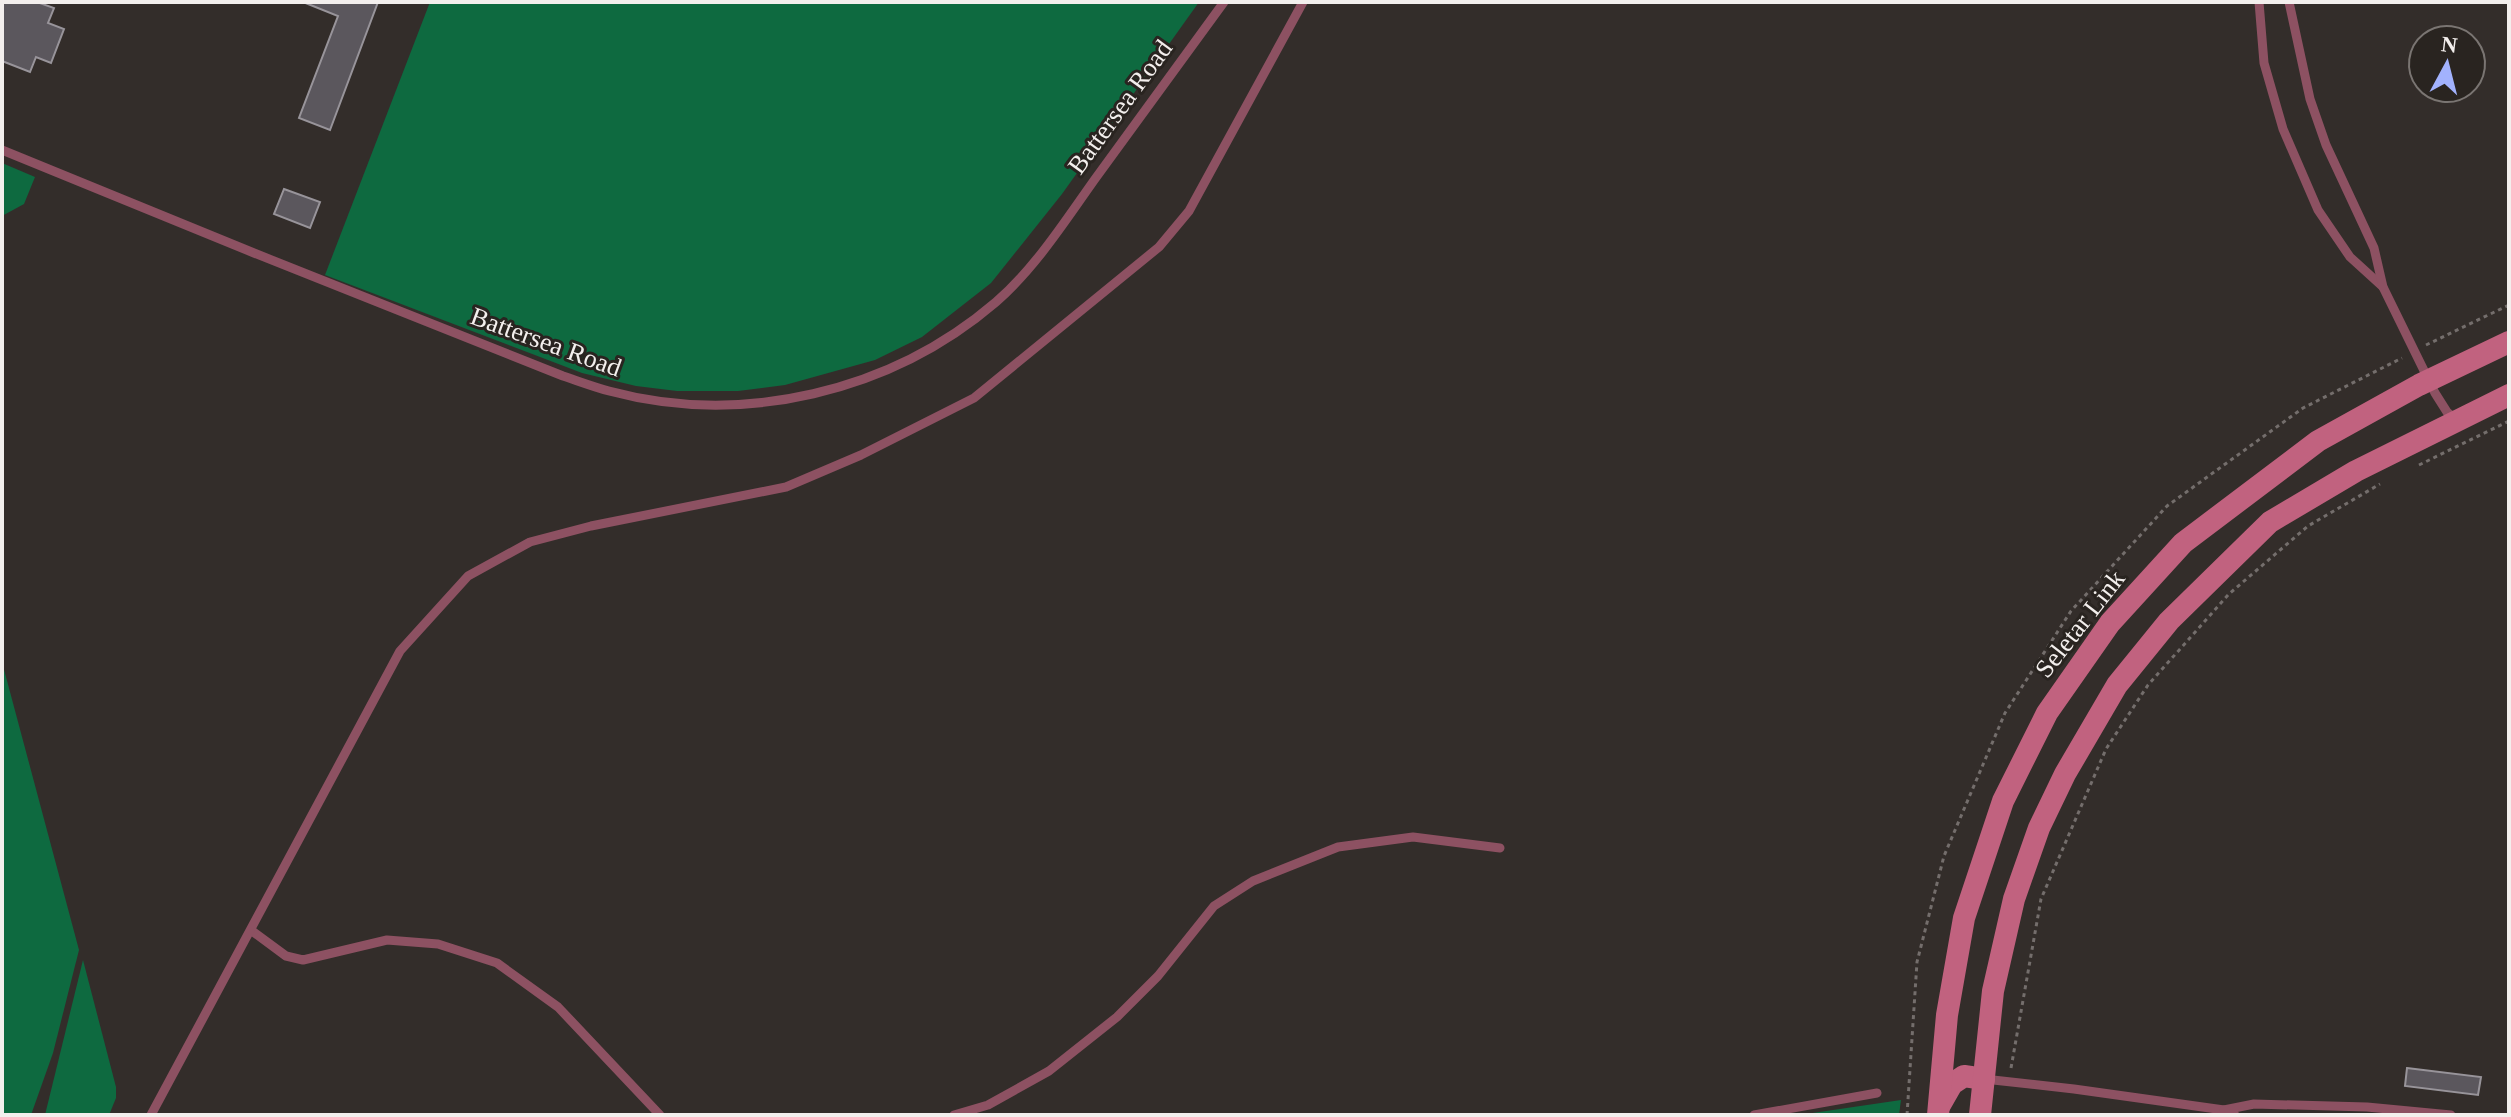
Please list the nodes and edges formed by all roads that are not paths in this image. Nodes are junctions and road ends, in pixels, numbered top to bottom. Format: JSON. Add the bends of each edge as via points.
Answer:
{"nodes":[{"id":1,"x":1224,"y":2,"type":"edge"},
{"id":2,"x":1303,"y":2,"type":"edge"},
{"id":3,"x":2259,"y":2,"type":"edge"},
{"id":4,"x":2289,"y":2,"type":"edge"},
{"id":5,"x":2,"y":150,"type":"edge"},
{"id":6,"x":2383,"y":287,"type":"junction"},
{"id":7,"x":2509,"y":342,"type":"edge"},
{"id":8,"x":2430,"y":380,"type":"junction"},
{"id":9,"x":2509,"y":395,"type":"edge"},
{"id":10,"x":2456,"y":420,"type":"junction"},
{"id":11,"x":1500,"y":848,"type":"dead end"},
{"id":12,"x":252,"y":931,"type":"junction"},
{"id":13,"x":1984,"y":1079,"type":"junction"},
{"id":14,"x":1877,"y":1093,"type":"dead end"},
{"id":15,"x":1939,"y":1110,"type":"edge"},
{"id":16,"x":2224,"y":1110,"type":"junction"},
{"id":17,"x":151,"y":1115,"type":"edge"},
{"id":18,"x":660,"y":1115,"type":"edge"},
{"id":19,"x":954,"y":1115,"type":"edge"},
{"id":20,"x":1754,"y":1115,"type":"edge"},
{"id":21,"x":1980,"y":1115,"type":"edge"},
{"id":22,"x":2235,"y":1115,"type":"edge"},
{"id":23,"x":2451,"y":1115,"type":"edge"}],
"edges":[{"from":1,"to":5,"type":"lane","name":"Battersea Road","via":[[1036,261],[997,301],[897,367],[792,400],[672,402],[563,376]]},
{"from":2,"to":12,"type":"lane","via":[[1174,230],[974,398],[786,487],[530,542],[468,576],[400,651]]},
{"from":3,"to":6,"type":"lane","via":[[2264,63],[2283,129],[2318,210],[2350,257]]},
{"from":4,"to":6,"type":"lane","via":[[2310,99],[2374,248]]},
{"from":6,"to":8,"type":"lane"},
{"from":7,"to":8,"type":"main road","name":"Seletar Link"},
{"from":8,"to":10,"type":"lane"},
{"from":8,"to":15,"type":"main road","name":"Seletar Link","via":[[2318,441],[2183,543],[2110,623],[2047,713],[2003,801],[1964,918],[1947,1015]]},
{"from":9,"to":10,"type":"main road"},
{"from":10,"to":13,"type":"main road","via":[[2270,522],[2169,621],[2117,685],[2039,828],[2014,899],[1993,991]]},
{"from":11,"to":19,"type":"lane","via":[[1413,837],[1338,847],[1253,881],[1214,906],[1117,1017],[1049,1071],[988,1105]]},
{"from":12,"to":17,"type":"lane"},
{"from":12,"to":18,"type":"lane","via":[[286,956],[303,960],[387,940],[438,944],[497,963],[558,1007]]},
{"from":13,"to":15,"type":"main road","via":[[1964,1076],[1952,1084]]},
{"from":13,"to":16,"type":"lane"},
{"from":13,"to":21,"type":"main road"},
{"from":14,"to":20,"type":"lane"},
{"from":16,"to":22,"type":"lane"},
{"from":16,"to":23,"type":"lane","via":[[2254,1104]]}]}
